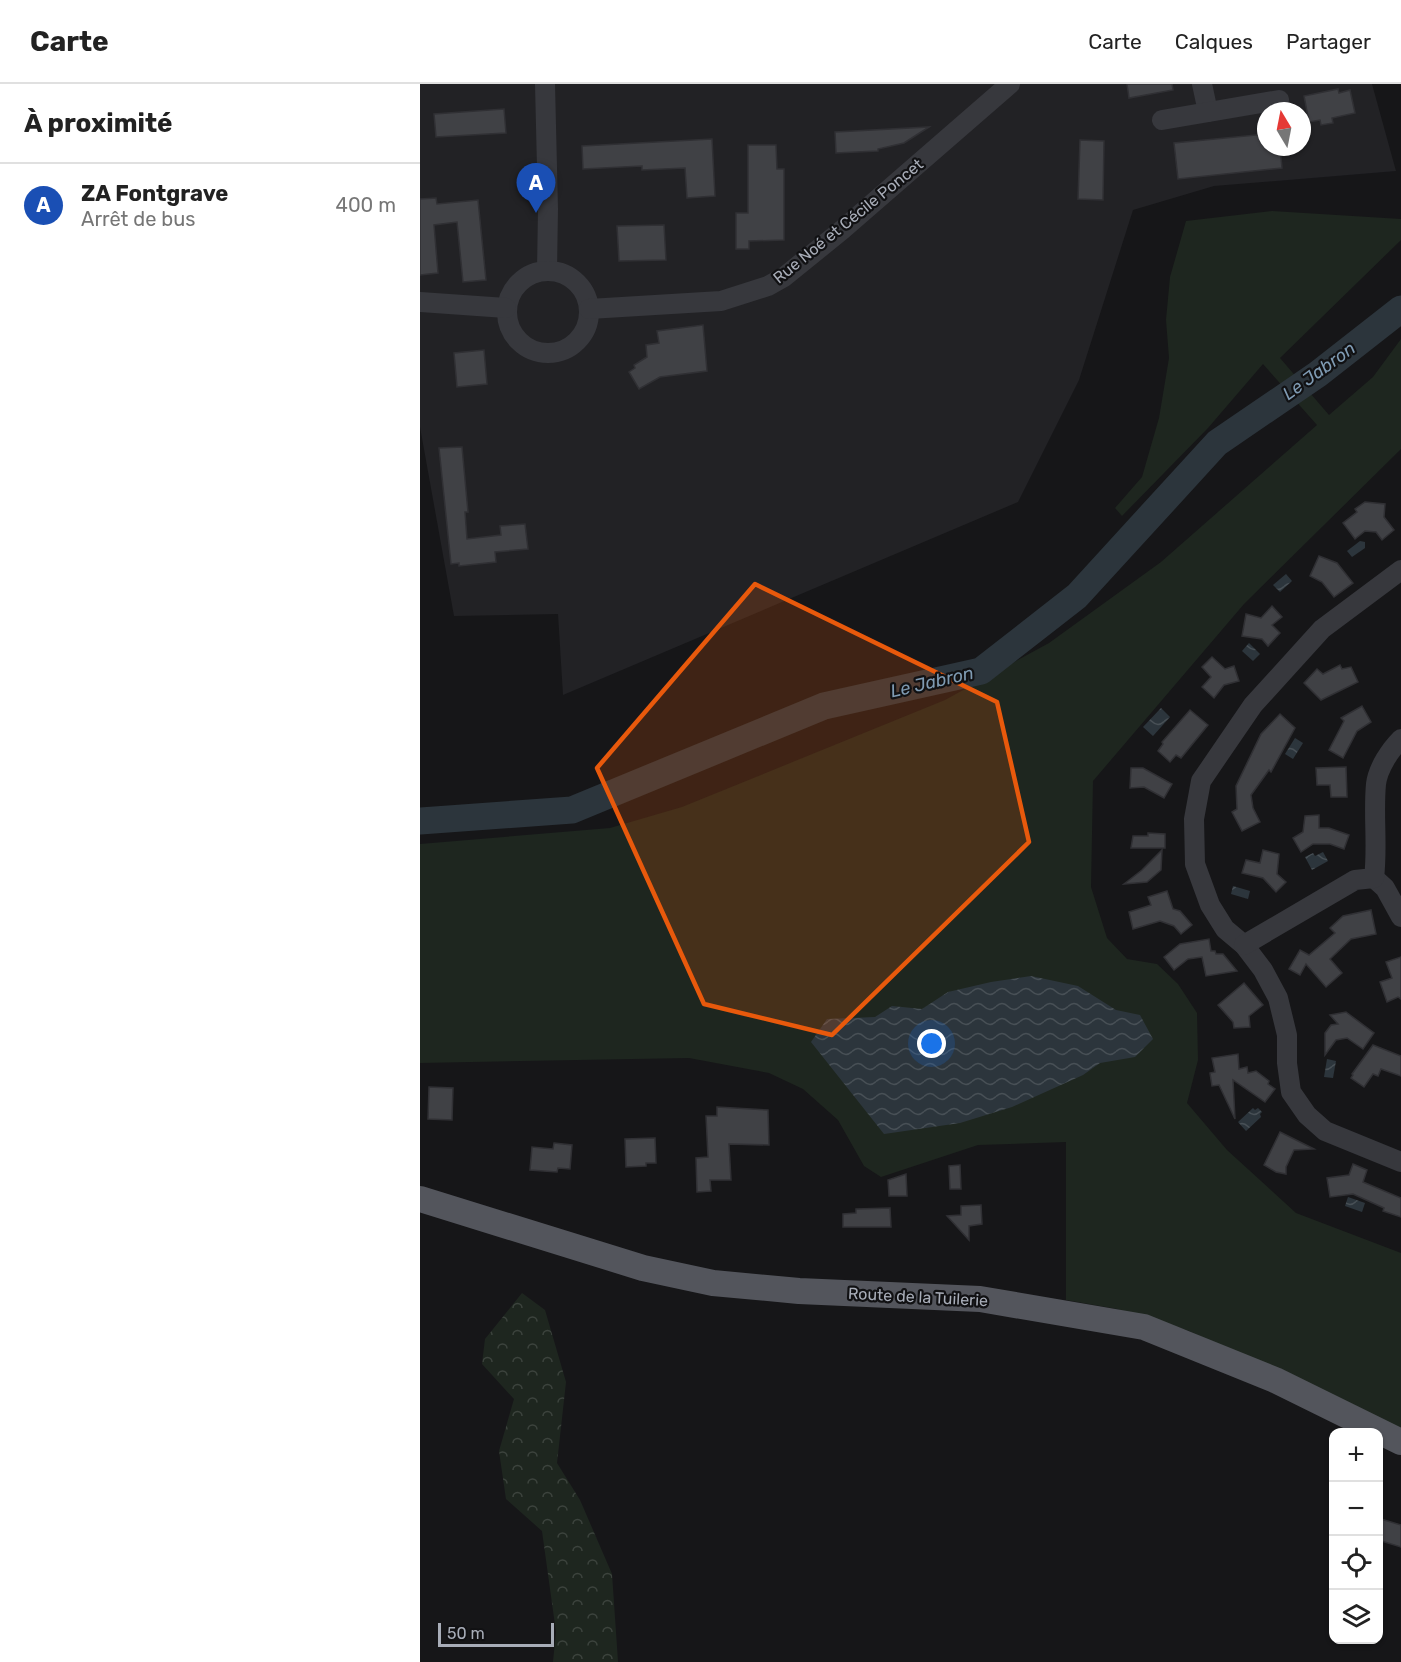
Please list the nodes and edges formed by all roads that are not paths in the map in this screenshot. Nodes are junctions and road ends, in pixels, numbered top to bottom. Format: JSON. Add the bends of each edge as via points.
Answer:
{"nodes":[{"id":1,"x":545,"y":84,"type":"edge"},
{"id":2,"x":1010,"y":84,"type":"edge"},
{"id":3,"x":1202,"y":84,"type":"edge"},
{"id":4,"x":1279,"y":100,"type":"dead end"},
{"id":5,"x":1208,"y":112,"type":"junction"},
{"id":6,"x":1162,"y":120,"type":"dead end"},
{"id":7,"x":547,"y":270,"type":"junction"},
{"id":8,"x":420,"y":302,"type":"edge"},
{"id":9,"x":506,"y":308,"type":"junction"},
{"id":10,"x":589,"y":309,"type":"junction"},
{"id":11,"x":1401,"y":570,"type":"edge"},
{"id":12,"x":1401,"y":739,"type":"edge"},
{"id":13,"x":1374,"y":878,"type":"junction"},
{"id":14,"x":1401,"y":917,"type":"edge"},
{"id":15,"x":1244,"y":945,"type":"junction"},
{"id":16,"x":1401,"y":1162,"type":"edge"},
{"id":17,"x":420,"y":1199,"type":"edge"},
{"id":18,"x":1401,"y":1442,"type":"edge"}],
"edges":[{"from":1,"to":7,"type":"street"},
{"from":2,"to":10,"type":"street","name":"Rue Noé et Cécile Poncet","via":[[842,230],[768,286],[721,301]]},
{"from":3,"to":5,"type":"street"},
{"from":4,"to":5,"type":"street"},
{"from":5,"to":6,"type":"street"},
{"from":7,"to":9,"type":"street","via":[[523,279],[511,292]]},
{"from":7,"to":10,"type":"street","via":[[565,274],[579,284]]},
{"from":8,"to":9,"type":"street"},
{"from":9,"to":10,"type":"street","via":[[513,334],[525,347],[543,353],[561,351],[577,342],[587,327]]},
{"from":11,"to":15,"type":"street","via":[[1322,629],[1253,705],[1202,781],[1194,819],[1195,864],[1210,905],[1225,929]]},
{"from":12,"to":13,"type":"street","via":[[1388,754],[1376,782]]},
{"from":13,"to":14,"type":"street","via":[[1385,888]]},
{"from":13,"to":15,"type":"street","via":[[1355,880]]},
{"from":15,"to":16,"type":"street","via":[[1278,998],[1287,1035],[1291,1092],[1325,1131]]},
{"from":17,"to":18,"type":"main road","name":"Route de la Tuilerie","via":[[643,1268],[713,1283],[980,1299],[1144,1327],[1275,1380]]}]}
